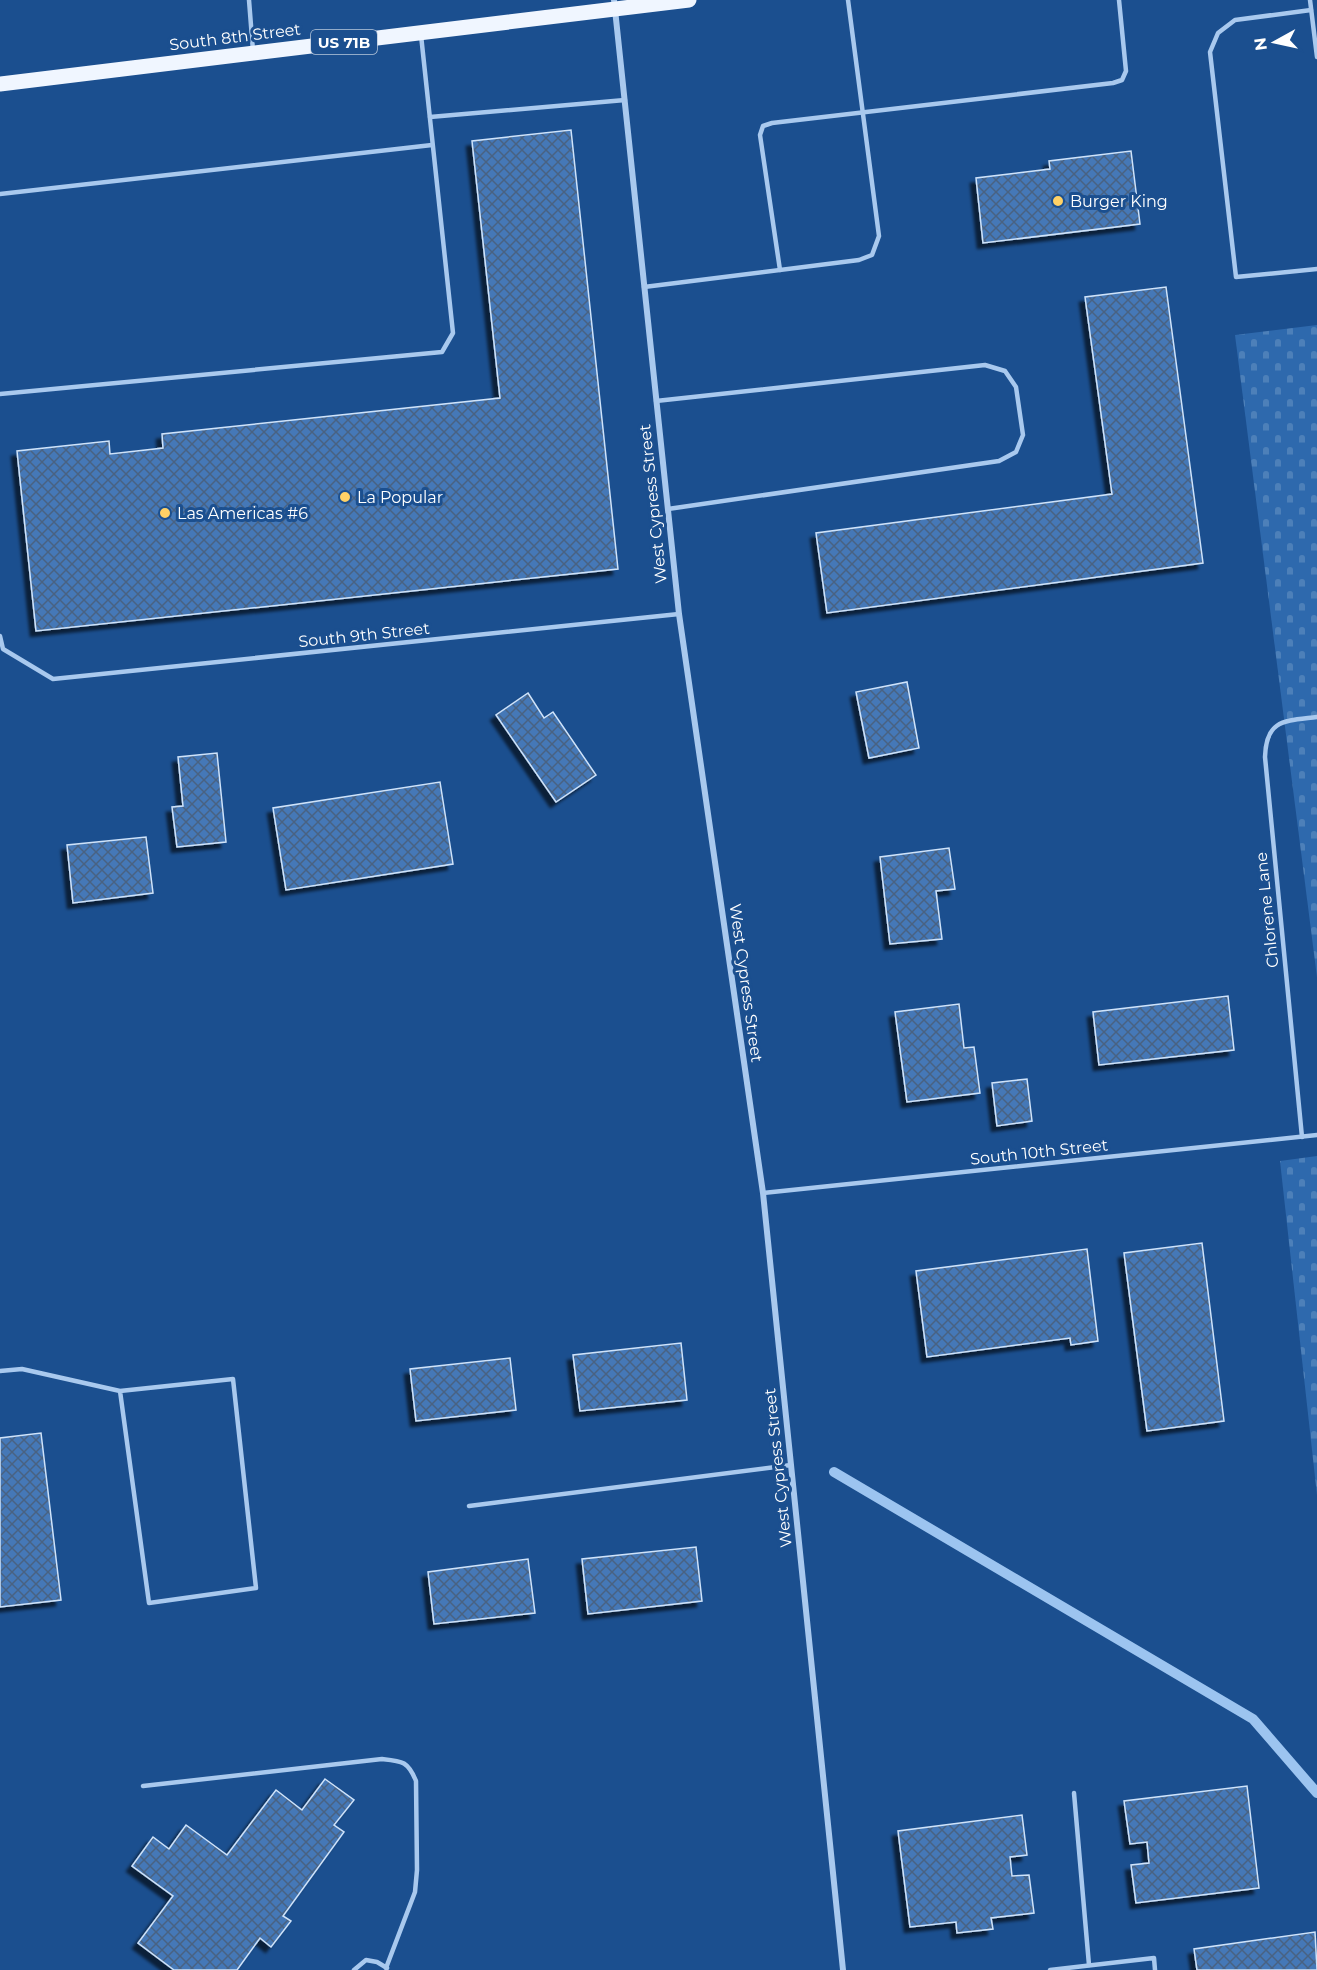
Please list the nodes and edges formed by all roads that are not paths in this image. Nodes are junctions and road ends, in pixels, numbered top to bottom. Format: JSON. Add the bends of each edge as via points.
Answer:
{"nodes":[{"id":1,"x":249,"y":0,"type":"edge"},
{"id":2,"x":689,"y":0,"type":"edge"},
{"id":3,"x":848,"y":0,"type":"edge"},
{"id":4,"x":1119,"y":0,"type":"edge"},
{"id":5,"x":1310,"y":0,"type":"edge"},
{"id":6,"x":615,"y":5,"type":"edge"},
{"id":7,"x":1311,"y":10,"type":"junction"},
{"id":8,"x":420,"y":33,"type":"junction"},
{"id":9,"x":253,"y":53,"type":"junction"},
{"id":10,"x":1317,"y":57,"type":"edge"},
{"id":11,"x":0,"y":84,"type":"edge"},
{"id":12,"x":625,"y":100,"type":"junction"},
{"id":13,"x":862,"y":112,"type":"junction"},
{"id":14,"x":430,"y":117,"type":"junction"},
{"id":15,"x":432,"y":145,"type":"junction"},
{"id":16,"x":0,"y":194,"type":"edge"},
{"id":17,"x":1317,"y":269,"type":"edge"},
{"id":18,"x":780,"y":270,"type":"junction"},
{"id":19,"x":644,"y":287,"type":"junction"},
{"id":20,"x":0,"y":394,"type":"edge"},
{"id":21,"x":656,"y":401,"type":"junction"},
{"id":22,"x":668,"y":509,"type":"junction"},
{"id":23,"x":679,"y":615,"type":"junction"},
{"id":24,"x":0,"y":636,"type":"edge"},
{"id":25,"x":1317,"y":717,"type":"edge"},
{"id":26,"x":1317,"y":1135,"type":"edge"},
{"id":27,"x":1302,"y":1137,"type":"junction"},
{"id":28,"x":763,"y":1194,"type":"junction"},
{"id":29,"x":0,"y":1371,"type":"edge"},
{"id":30,"x":120,"y":1391,"type":"junction"},
{"id":31,"x":791,"y":1466,"type":"junction"},
{"id":32,"x":469,"y":1506,"type":"dead end"},
{"id":33,"x":142,"y":1786,"type":"dead end"},
{"id":34,"x":1074,"y":1793,"type":"dead end"},
{"id":35,"x":1089,"y":1965,"type":"junction"},
{"id":36,"x":388,"y":1969,"type":"edge"},
{"id":37,"x":354,"y":1970,"type":"edge"},
{"id":38,"x":843,"y":1970,"type":"edge"},
{"id":39,"x":1050,"y":1970,"type":"edge"},
{"id":40,"x":1155,"y":1970,"type":"edge"}],
"edges":[{"from":1,"to":9,"type":"lane"},
{"from":2,"to":6,"type":"main road","name":"South 8th Street","number":"US 71B"},
{"from":3,"to":13,"type":"lane"},
{"from":4,"to":13,"type":"lane","via":[[1126,71],[1122,80]]},
{"from":5,"to":7,"type":"lane"},
{"from":6,"to":8,"type":"main road","name":"South 8th Street","number":"US 71B"},
{"from":6,"to":12,"type":"street","name":"West Cypress Street"},
{"from":7,"to":10,"type":"lane"},
{"from":7,"to":17,"type":"lane","via":[[1235,20],[1218,33],[1210,52],[1236,277]]},
{"from":8,"to":9,"type":"main road","name":"South 8th Street","number":"US 71B"},
{"from":8,"to":14,"type":"lane"},
{"from":9,"to":11,"type":"main road","name":"South 8th Street","number":"US 71B"},
{"from":12,"to":14,"type":"lane"},
{"from":12,"to":19,"type":"street","name":"West Cypress Street"},
{"from":13,"to":18,"type":"lane","via":[[879,236],[872,255]]},
{"from":13,"to":18,"type":"lane","via":[[763,126],[760,135]]},
{"from":14,"to":15,"type":"lane"},
{"from":15,"to":16,"type":"lane"},
{"from":15,"to":20,"type":"lane","via":[[453,333],[442,352]]},
{"from":18,"to":19,"type":"lane"},
{"from":19,"to":21,"type":"street","name":"West Cypress Street"},
{"from":21,"to":22,"type":"street","name":"West Cypress Street"},
{"from":21,"to":22,"type":"lane","via":[[985,365],[1005,371],[1016,387],[1023,435],[1017,452],[999,461]]},
{"from":22,"to":23,"type":"street","name":"West Cypress Street"},
{"from":23,"to":24,"type":"lane","name":"South 9th Street","via":[[52,679],[3,649]]},
{"from":23,"to":28,"type":"street","name":"West Cypress Street"},
{"from":25,"to":27,"type":"lane","name":"Chlorene Lane","via":[[1286,721],[1272,729],[1265,740]]},
{"from":26,"to":27,"type":"lane","name":"South 10th Street"},
{"from":27,"to":28,"type":"lane","name":"South 10th Street"},
{"from":28,"to":31,"type":"street","name":"West Cypress Street"},
{"from":29,"to":30,"type":"lane","via":[[22,1369]]},
{"from":30,"to":30,"type":"lane","via":[[233,1379],[256,1588],[149,1603]]},
{"from":31,"to":32,"type":"lane"},
{"from":31,"to":38,"type":"street","name":"West Cypress Street"},
{"from":33,"to":36,"type":"lane","via":[[382,1759],[401,1761],[411,1769],[416,1781],[417,1870],[415,1892]]},
{"from":34,"to":35,"type":"lane"},
{"from":35,"to":39,"type":"lane"},
{"from":35,"to":40,"type":"lane","via":[[1154,1958]]},
{"from":36,"to":37,"type":"lane","via":[[366,1960]]}]}
